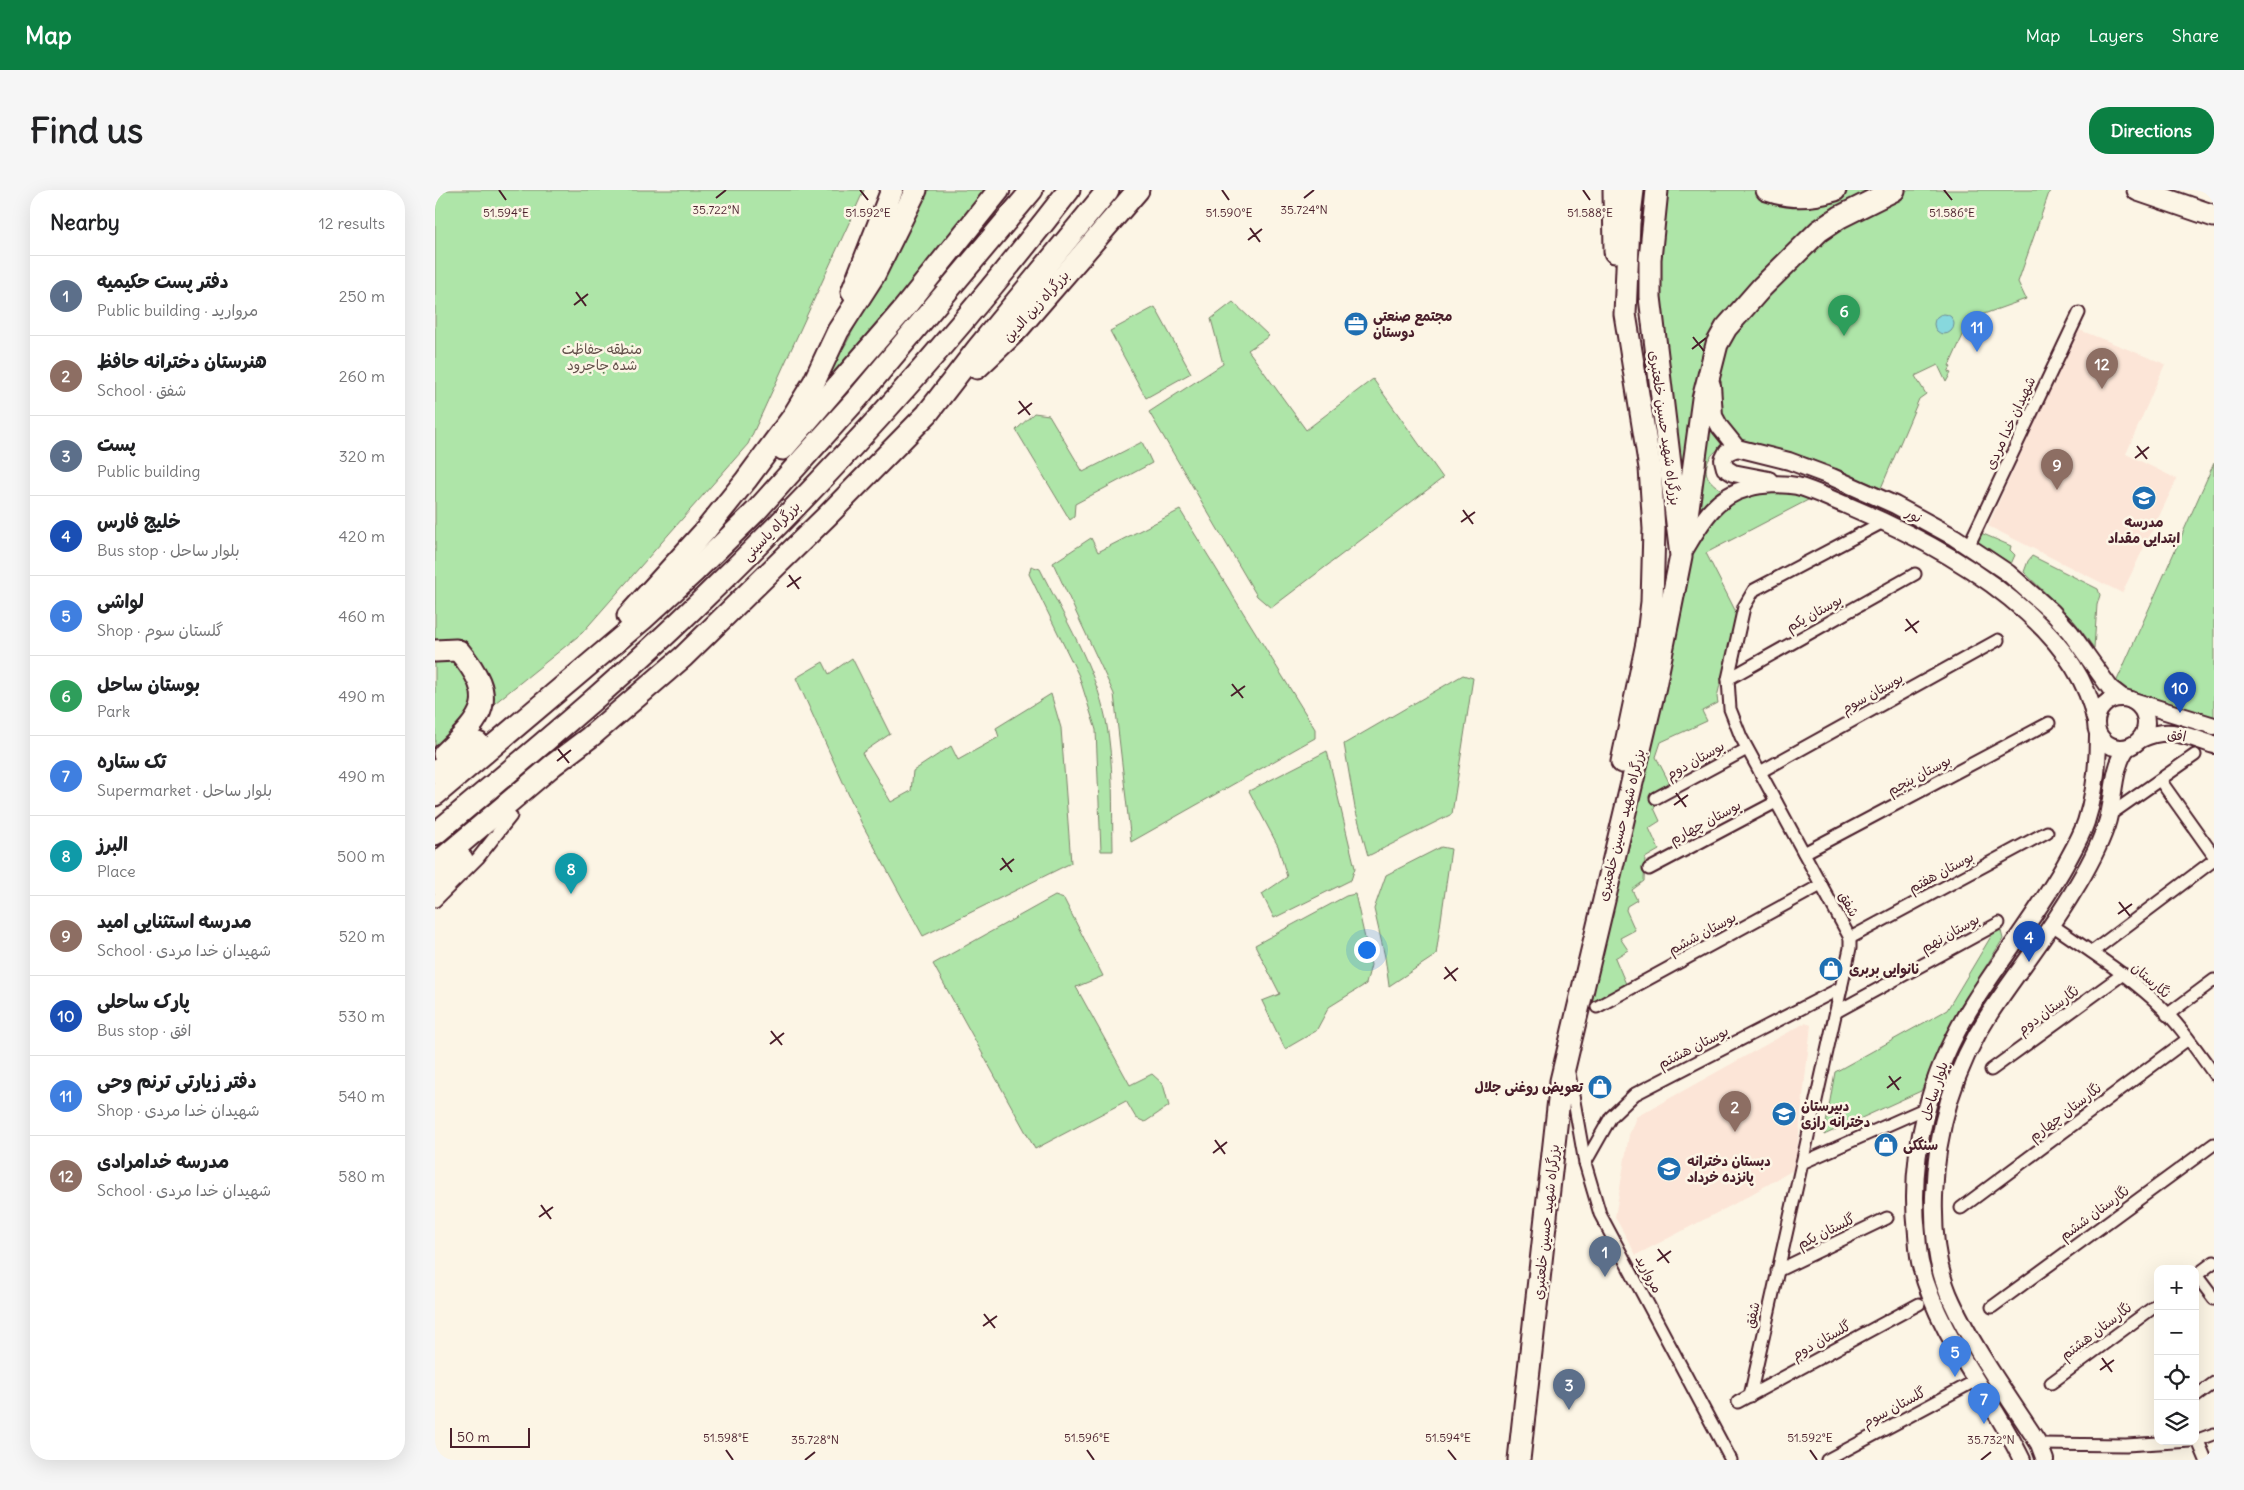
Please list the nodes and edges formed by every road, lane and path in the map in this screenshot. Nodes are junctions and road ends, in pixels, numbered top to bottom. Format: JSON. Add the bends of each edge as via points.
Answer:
{"nodes":[{"id":1,"x":892,"y":190,"type":"edge"},
{"id":2,"x":916,"y":190,"type":"edge"},
{"id":3,"x":999,"y":190,"type":"edge"},
{"id":4,"x":1032,"y":190,"type":"edge"},
{"id":5,"x":1069,"y":190,"type":"edge"},
{"id":6,"x":1108,"y":190,"type":"edge"},
{"id":7,"x":1138,"y":190,"type":"edge"},
{"id":8,"x":1614,"y":190,"type":"edge"},
{"id":9,"x":1633,"y":190,"type":"edge"},
{"id":10,"x":1657,"y":190,"type":"edge"},
{"id":11,"x":1767,"y":190,"type":"edge"},
{"id":12,"x":1835,"y":190,"type":"edge"},
{"id":13,"x":1894,"y":190,"type":"edge"},
{"id":14,"x":2137,"y":190,"type":"edge"},
{"id":15,"x":2183,"y":190,"type":"edge"},
{"id":16,"x":2214,"y":206,"type":"edge"},
{"id":17,"x":2214,"y":216,"type":"edge"},
{"id":18,"x":2079,"y":313,"type":"dead end"},
{"id":19,"x":1625,"y":314,"type":"junction"},
{"id":20,"x":837,"y":331,"type":"junction"},
{"id":21,"x":1711,"y":363,"type":"junction"},
{"id":22,"x":927,"y":414,"type":"junction"},
{"id":23,"x":1737,"y":448,"type":"junction"},
{"id":24,"x":1796,"y":486,"type":"junction"},
{"id":25,"x":1895,"y":505,"type":"junction"},
{"id":26,"x":1885,"y":522,"type":"junction"},
{"id":27,"x":705,"y":531,"type":"junction"},
{"id":28,"x":1968,"y":547,"type":"junction"},
{"id":29,"x":1681,"y":556,"type":"junction"},
{"id":30,"x":1915,"y":574,"type":"dead end"},
{"id":31,"x":1998,"y":640,"type":"dead end"},
{"id":32,"x":435,"y":651,"type":"edge"},
{"id":33,"x":585,"y":667,"type":"junction"},
{"id":34,"x":1728,"y":679,"type":"junction"},
{"id":35,"x":568,"y":682,"type":"junction"},
{"id":36,"x":2127,"y":699,"type":"junction"},
{"id":37,"x":2049,"y":723,"type":"dead end"},
{"id":38,"x":2214,"y":726,"type":"edge"},
{"id":39,"x":2097,"y":728,"type":"junction"},
{"id":40,"x":591,"y":737,"type":"junction"},
{"id":41,"x":2134,"y":744,"type":"junction"},
{"id":42,"x":2214,"y":745,"type":"edge"},
{"id":43,"x":1747,"y":749,"type":"junction"},
{"id":44,"x":2195,"y":755,"type":"dead end"},
{"id":45,"x":435,"y":763,"type":"edge"},
{"id":46,"x":435,"y":772,"type":"edge"},
{"id":47,"x":1759,"y":772,"type":"junction"},
{"id":48,"x":2160,"y":780,"type":"junction"},
{"id":49,"x":435,"y":795,"type":"edge"},
{"id":50,"x":1657,"y":798,"type":"dead end"},
{"id":51,"x":1776,"y":802,"type":"junction"},
{"id":52,"x":2115,"y":811,"type":"dead end"},
{"id":53,"x":511,"y":816,"type":"junction"},
{"id":54,"x":2047,"y":832,"type":"dead end"},
{"id":55,"x":435,"y":834,"type":"edge"},
{"id":56,"x":1804,"y":854,"type":"junction"},
{"id":57,"x":2214,"y":858,"type":"edge"},
{"id":58,"x":435,"y":864,"type":"edge"},
{"id":59,"x":1649,"y":869,"type":"dead end"},
{"id":60,"x":435,"y":883,"type":"edge"},
{"id":61,"x":1821,"y":885,"type":"junction"},
{"id":62,"x":435,"y":900,"type":"edge"},
{"id":63,"x":1999,"y":923,"type":"dead end"},
{"id":64,"x":2052,"y":925,"type":"junction"},
{"id":65,"x":1850,"y":938,"type":"junction"},
{"id":66,"x":2092,"y":952,"type":"junction"},
{"id":67,"x":2123,"y":974,"type":"junction"},
{"id":68,"x":2214,"y":980,"type":"edge"},
{"id":69,"x":1841,"y":988,"type":"junction"},
{"id":70,"x":1597,"y":1007,"type":"dead end"},
{"id":71,"x":1836,"y":1012,"type":"junction"},
{"id":72,"x":2167,"y":1015,"type":"junction"},
{"id":73,"x":2188,"y":1039,"type":"junction"},
{"id":74,"x":1566,"y":1062,"type":"junction"},
{"id":75,"x":1991,"y":1070,"type":"dead end"},
{"id":76,"x":2214,"y":1074,"type":"edge"},
{"id":77,"x":1949,"y":1097,"type":"junction"},
{"id":78,"x":1926,"y":1108,"type":"junction"},
{"id":79,"x":2214,"y":1144,"type":"edge"},
{"id":80,"x":1585,"y":1163,"type":"junction"},
{"id":81,"x":1802,"y":1164,"type":"junction"},
{"id":82,"x":1961,"y":1208,"type":"dead end"},
{"id":83,"x":1887,"y":1218,"type":"dead end"},
{"id":84,"x":2214,"y":1262,"type":"edge"},
{"id":85,"x":1777,"y":1271,"type":"junction"},
{"id":86,"x":2199,"y":1273,"type":"edge"},
{"id":87,"x":2199,"y":1279,"type":"edge"},
{"id":88,"x":2214,"y":1299,"type":"edge"},
{"id":89,"x":1919,"y":1304,"type":"dead end"},
{"id":90,"x":1991,"y":1306,"type":"dead end"},
{"id":91,"x":2154,"y":1307,"type":"edge"},
{"id":92,"x":1975,"y":1381,"type":"junction"},
{"id":93,"x":2051,"y":1383,"type":"dead end"},
{"id":94,"x":2214,"y":1383,"type":"edge"},
{"id":95,"x":2199,"y":1394,"type":"edge"},
{"id":96,"x":1750,"y":1396,"type":"junction"},
{"id":97,"x":1738,"y":1402,"type":"dead end"},
{"id":98,"x":2214,"y":1434,"type":"edge"},
{"id":99,"x":2199,"y":1440,"type":"edge"},
{"id":100,"x":2154,"y":1443,"type":"edge"},
{"id":101,"x":2039,"y":1444,"type":"junction"},
{"id":102,"x":2197,"y":1445,"type":"edge"},
{"id":103,"x":2019,"y":1454,"type":"edge"},
{"id":104,"x":1504,"y":1460,"type":"edge"},
{"id":105,"x":1519,"y":1460,"type":"edge"},
{"id":106,"x":1731,"y":1460,"type":"edge"},
{"id":107,"x":1827,"y":1460,"type":"edge"},
{"id":108,"x":2045,"y":1460,"type":"edge"},
{"id":109,"x":2206,"y":1460,"type":"edge"}],
"edges":[{"from":1,"to":20,"type":"highway"},
{"from":2,"to":20,"type":"highway","via":[[874,276]]},
{"from":3,"to":27,"type":"highway","via":[[829,398],[752,485]]},
{"from":4,"to":33,"type":"highway","name":"بزرگراه یاسینی","via":[[857,400],[756,511],[694,572]]},
{"from":5,"to":55,"type":"highway","name":"بزرگراه یاسینی","via":[[966,318],[767,536],[602,693]]},
{"from":6,"to":22,"type":"highway"},
{"from":7,"to":22,"type":"highway","name":"بزرگراه زین الدین","via":[[1018,329]]},
{"from":8,"to":19,"type":"highway","via":[[1615,260]]},
{"from":9,"to":19,"type":"highway","name":"بزرگراه شهید حسین خلعتبری"},
{"from":10,"to":29,"type":"highway","name":"بزرگراه شهید حسین خلعتبری","via":[[1650,297]]},
{"from":11,"to":12,"type":"highway","via":[[1811,196]]},
{"from":13,"to":21,"type":"highway","via":[[1839,217],[1802,246],[1726,328]]},
{"from":14,"to":17,"type":"highway"},
{"from":15,"to":16,"type":"highway"},
{"from":18,"to":28,"type":"street","name":"شهیدان خدا مردی"},
{"from":19,"to":104,"type":"highway","name":"بزرگراه شهید حسین خلعتبری","via":[[1650,468],[1654,529],[1652,602],[1640,683],[1550,1068]]},
{"from":20,"to":27,"type":"highway","via":[[814,382],[792,418]]},
{"from":21,"to":23,"type":"main road","via":[[1714,416]]},
{"from":21,"to":29,"type":"highway"},
{"from":22,"to":40,"type":"highway","via":[[683,657]]},
{"from":23,"to":24,"type":"main road","via":[[1727,452],[1723,460],[1725,468],[1733,473]]},
{"from":23,"to":25,"type":"main road","name":"نور","via":[[1832,476]]},
{"from":24,"to":26,"type":"main road","name":"نور"},
{"from":24,"to":29,"type":"main road","name":"نور","via":[[1761,486],[1730,495],[1706,514]]},
{"from":25,"to":26,"type":"main road"},
{"from":25,"to":28,"type":"main road","name":"نور"},
{"from":26,"to":34,"type":"street","name":"شفق","via":[[1754,590],[1743,607]]},
{"from":26,"to":39,"type":"main road","name":"نور","via":[[1945,554],[2027,612],[2075,668],[2093,705]]},
{"from":27,"to":33,"type":"highway","via":[[619,624]]},
{"from":28,"to":36,"type":"main road","name":"نور","via":[[2008,574],[2052,612],[2110,688]]},
{"from":29,"to":74,"type":"highway","name":"بزرگراه شهید حسین خلعتبری","via":[[1655,686]]},
{"from":30,"to":34,"type":"street","name":"بوستان یکم"},
{"from":31,"to":47,"type":"street","name":"بوستان سوم"},
{"from":32,"to":45,"type":"highway","via":[[457,650],[479,678],[482,688],[481,708],[471,728]]},
{"from":33,"to":35,"type":"highway","name":"بزرگراه یاسینی"},
{"from":34,"to":43,"type":"street","name":"شفق","via":[[1730,709]]},
{"from":35,"to":46,"type":"highway"},
{"from":35,"to":49,"type":"highway","name":"بزرگراه یاسینی"},
{"from":36,"to":38,"type":"main road","name":"افق"},
{"from":36,"to":39,"type":"main road","via":[[2116,698],[2103,705]]},
{"from":36,"to":41,"type":"main road","via":[[2145,716],[2145,732]]},
{"from":37,"to":56,"type":"street","name":"بوستان پنجم"},
{"from":39,"to":41,"type":"main road","via":[[2110,747]]},
{"from":39,"to":78,"type":"main road","name":"بلوار ساحل","via":[[2098,763],[2085,824],[2057,879],[1973,1003],[1948,1048]]},
{"from":40,"to":53,"type":"highway"},
{"from":40,"to":58,"type":"highway"},
{"from":41,"to":42,"type":"main road","name":"افق","via":[[2152,734],[2165,732]]},
{"from":41,"to":64,"type":"main road","name":"بلوار ساحل","via":[[2121,756],[2106,826],[2089,864]]},
{"from":43,"to":47,"type":"street","name":"شفق"},
{"from":43,"to":50,"type":"street","name":"بوستان دوم"},
{"from":44,"to":48,"type":"street"},
{"from":47,"to":51,"type":"street","name":"شفق"},
{"from":48,"to":52,"type":"street"},
{"from":48,"to":57,"type":"street"},
{"from":51,"to":56,"type":"street","name":"شفق"},
{"from":51,"to":59,"type":"street","name":"بوستان چهارم"},
{"from":53,"to":60,"type":"highway"},
{"from":53,"to":62,"type":"street","via":[[478,858]]},
{"from":54,"to":65,"type":"street","name":"بوستان هفتم"},
{"from":56,"to":61,"type":"street","name":"شفق"},
{"from":57,"to":66,"type":"street"},
{"from":61,"to":65,"type":"street","name":"شفق"},
{"from":61,"to":70,"type":"street","name":"بوستان ششم"},
{"from":63,"to":71,"type":"street","name":"بوستان نهم"},
{"from":64,"to":66,"type":"street","name":"نگارستان"},
{"from":64,"to":77,"type":"main road","name":"بلوار ساحل","via":[[1989,1015]]},
{"from":65,"to":69,"type":"street","name":"شفق"},
{"from":66,"to":67,"type":"street","name":"نگارستان"},
{"from":67,"to":72,"type":"street","name":"نگارستان"},
{"from":67,"to":75,"type":"street","name":"نگارستان دوم"},
{"from":68,"to":72,"type":"street"},
{"from":69,"to":71,"type":"street","name":"شفق"},
{"from":69,"to":80,"type":"street","name":"بوستان هشتم","via":[[1635,1094],[1611,1117]]},
{"from":71,"to":81,"type":"street","name":"شفق"},
{"from":72,"to":73,"type":"street","name":"نگارستان"},
{"from":73,"to":76,"type":"street","name":"نگارستان"},
{"from":73,"to":82,"type":"street","name":"نگارستان چهارم"},
{"from":74,"to":80,"type":"street","name":"مروارید"},
{"from":74,"to":105,"type":"highway","name":"بزرگراه شهید حسین خلعتبری","via":[[1561,1080]]},
{"from":77,"to":78,"type":"main road"},
{"from":77,"to":101,"type":"main road","name":"بلوار ساحل","via":[[1935,1176],[1934,1220],[1940,1263],[1951,1301]]},
{"from":78,"to":81,"type":"street"},
{"from":78,"to":92,"type":"main road","name":"بلوار ساحل","via":[[1915,1174],[1920,1264],[1933,1305]]},
{"from":79,"to":90,"type":"street","name":"نگارستان ششم"},
{"from":80,"to":106,"type":"street","name":"مروارید","via":[[1600,1214]]},
{"from":81,"to":85,"type":"street","name":"شفق"},
{"from":83,"to":85,"type":"street","name":"گلستان یکم"},
{"from":84,"to":86,"type":"street"},
{"from":85,"to":96,"type":"street","name":"شفق"},
{"from":87,"to":88,"type":"street"},
{"from":89,"to":96,"type":"street","name":"گلستان دوم"},
{"from":91,"to":93,"type":"street","name":"نگارستان هشتم"},
{"from":92,"to":103,"type":"main road","name":"بلوار ساحل"},
{"from":92,"to":107,"type":"street","name":"گلستان سوم"},
{"from":94,"to":95,"type":"street"},
{"from":96,"to":97,"type":"street","name":"گلستان دوم"},
{"from":98,"to":99,"type":"street"},
{"from":100,"to":101,"type":"street"},
{"from":101,"to":103,"type":"main road"},
{"from":101,"to":108,"type":"main road","name":"بلوار ساحل"},
{"from":102,"to":109,"type":"street"}]}
